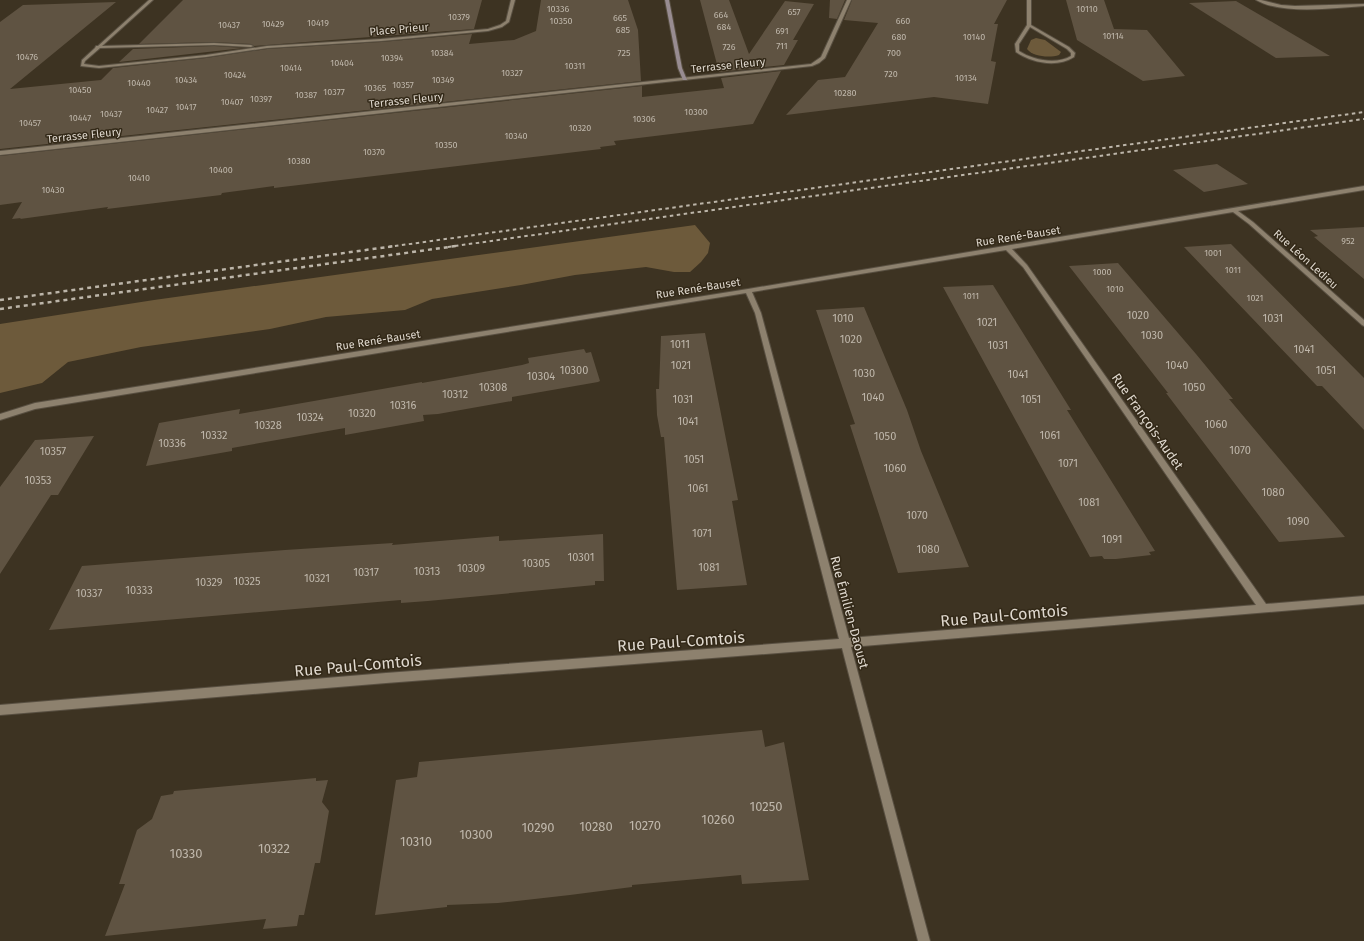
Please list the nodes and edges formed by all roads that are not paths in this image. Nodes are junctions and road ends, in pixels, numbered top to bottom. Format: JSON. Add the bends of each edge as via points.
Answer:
{"nodes":[{"id":1,"x":151,"y":0,"type":"edge"},
{"id":2,"x":513,"y":0,"type":"edge"},
{"id":3,"x":668,"y":0,"type":"edge"},
{"id":4,"x":850,"y":0,"type":"edge"},
{"id":5,"x":1029,"y":0,"type":"edge"},
{"id":6,"x":1258,"y":0,"type":"edge"},
{"id":7,"x":1364,"y":5,"type":"edge"},
{"id":8,"x":1029,"y":25,"type":"junction"},
{"id":9,"x":97,"y":47,"type":"junction"},
{"id":10,"x":268,"y":47,"type":"junction"},
{"id":11,"x":685,"y":79,"type":"junction"},
{"id":12,"x":0,"y":153,"type":"edge"},
{"id":13,"x":1364,"y":188,"type":"edge"},
{"id":14,"x":1234,"y":210,"type":"junction"},
{"id":15,"x":1009,"y":248,"type":"junction"},
{"id":16,"x":748,"y":291,"type":"junction"},
{"id":17,"x":1364,"y":324,"type":"edge"},
{"id":18,"x":0,"y":417,"type":"edge"},
{"id":19,"x":1364,"y":600,"type":"edge"},
{"id":20,"x":1264,"y":609,"type":"junction"},
{"id":21,"x":845,"y":643,"type":"junction"},
{"id":22,"x":0,"y":710,"type":"edge"},
{"id":23,"x":924,"y":941,"type":"edge"}],
"edges":[{"from":1,"to":9,"type":"street","name":"Place Prieur"},
{"from":2,"to":10,"type":"street","name":"Place Prieur","via":[[508,21],[493,29],[382,40]]},
{"from":3,"to":11,"type":"street","via":[[680,68]]},
{"from":4,"to":11,"type":"street","name":"Terrasse Fleury","via":[[823,58],[814,64]]},
{"from":5,"to":8,"type":"street"},
{"from":6,"to":7,"type":"street","via":[[1266,4],[1291,7]]},
{"from":8,"to":8,"type":"street","via":[[1016,44],[1020,54],[1049,61],[1067,60],[1073,56],[1068,48]]},
{"from":9,"to":10,"type":"street","name":"Place Prieur","via":[[214,44]]},
{"from":9,"to":10,"type":"street","name":"Place Prieur","via":[[82,65],[94,67],[198,57]]},
{"from":11,"to":12,"type":"street","name":"Terrasse Fleury"},
{"from":13,"to":14,"type":"street","name":"Rue René-Bauset"},
{"from":14,"to":15,"type":"street","name":"Rue René-Bauset"},
{"from":14,"to":17,"type":"street","name":"Rue Léon Ledieu"},
{"from":15,"to":16,"type":"street","name":"Rue René-Bauset"},
{"from":15,"to":20,"type":"street","name":"Rue François-Audet","via":[[1025,266]]},
{"from":16,"to":18,"type":"street","name":"Rue René-Bauset","via":[[35,406]]},
{"from":16,"to":21,"type":"street","name":"Rue Émilien-Daoust","via":[[757,308]]},
{"from":19,"to":20,"type":"street","name":"Rue Paul-Comtois"},
{"from":20,"to":21,"type":"street","name":"Rue Paul-Comtois"},
{"from":21,"to":22,"type":"street","name":"Rue Paul-Comtois"},
{"from":21,"to":23,"type":"street","name":"Rue Émilien-Daoust"}]}
